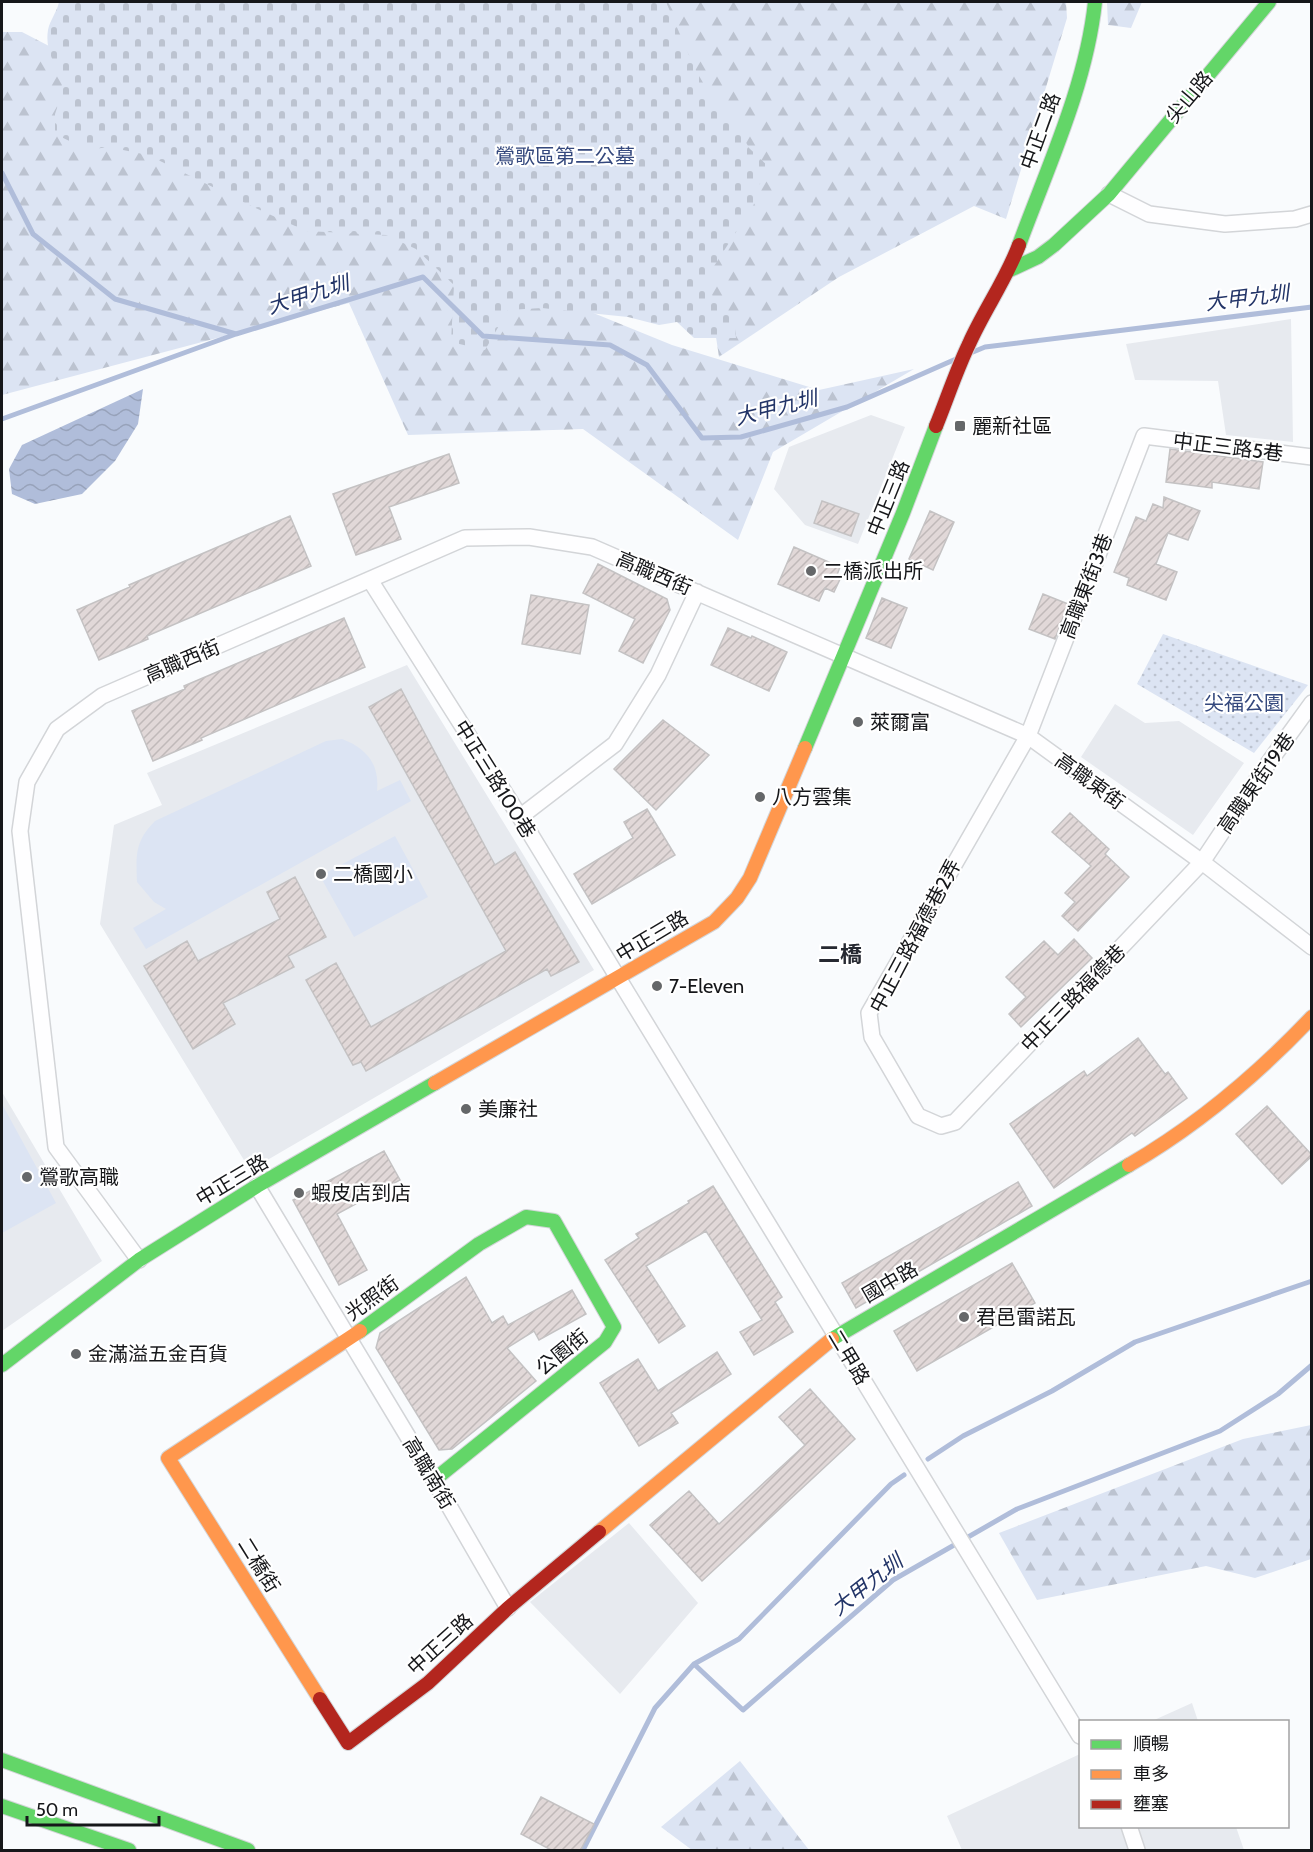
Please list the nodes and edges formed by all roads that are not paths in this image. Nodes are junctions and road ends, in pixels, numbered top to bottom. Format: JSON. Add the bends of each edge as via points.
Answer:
{"nodes":[{"id":1,"x":1095,"y":2,"type":"edge"},
{"id":2,"x":1269,"y":2,"type":"edge"},
{"id":3,"x":1109,"y":194,"type":"junction"},
{"id":4,"x":1311,"y":214,"type":"edge"},
{"id":5,"x":1010,"y":270,"type":"junction"},
{"id":6,"x":1144,"y":436,"type":"joint"},
{"id":7,"x":1311,"y":457,"type":"edge"},
{"id":8,"x":370,"y":580,"type":"junction"},
{"id":9,"x":697,"y":592,"type":"junction"},
{"id":10,"x":844,"y":655,"type":"junction"},
{"id":11,"x":1311,"y":704,"type":"edge"},
{"id":12,"x":1028,"y":736,"type":"junction"},
{"id":13,"x":519,"y":817,"type":"junction"},
{"id":14,"x":1202,"y":862,"type":"junction"},
{"id":15,"x":1311,"y":947,"type":"edge"},
{"id":16,"x":618,"y":979,"type":"junction"},
{"id":17,"x":1311,"y":1017,"type":"edge"},
{"id":18,"x":941,"y":1126,"type":"joint"},
{"id":19,"x":257,"y":1186,"type":"junction"},
{"id":20,"x":554,"y":1221,"type":"joint"},
{"id":21,"x":139,"y":1260,"type":"junction"},
{"id":22,"x":836,"y":1335,"type":"junction"},
{"id":23,"x":349,"y":1339,"type":"junction"},
{"id":24,"x":2,"y":1365,"type":"edge"},
{"id":25,"x":217,"y":1424,"type":"joint"},
{"id":26,"x":434,"y":1480,"type":"junction"},
{"id":27,"x":508,"y":1608,"type":"junction"},
{"id":28,"x":1079,"y":1734,"type":"edge"},
{"id":29,"x":348,"y":1743,"type":"joint"},
{"id":30,"x":2,"y":1760,"type":"edge"},
{"id":31,"x":2,"y":1806,"type":"edge"},
{"id":32,"x":1129,"y":1828,"type":"edge"},
{"id":33,"x":129,"y":1851,"type":"edge"},
{"id":34,"x":248,"y":1851,"type":"edge"},
{"id":35,"x":1137,"y":1851,"type":"edge"}],
"edges":[{"from":1,"to":5,"type":"main road","name":"中正二路","via":[[1075,93]]},
{"from":2,"to":3,"type":"main road","name":"尖山路"},
{"from":3,"to":4,"type":"street","via":[[1149,214],[1225,224],[1295,219]]},
{"from":3,"to":5,"type":"main road","name":"尖山路","via":[[1054,245]]},
{"from":5,"to":10,"type":"main road","name":"中正三路","via":[[967,348]]},
{"from":6,"to":7,"type":"street","name":"中正三路5巷"},
{"from":6,"to":12,"type":"street","name":"高職東街3巷"},
{"from":8,"to":9,"type":"street","name":"高職西街","via":[[465,538],[529,537],[592,547]]},
{"from":8,"to":13,"type":"street","name":"中正三路100巷"},
{"from":8,"to":21,"type":"street","name":"高職西街","via":[[102,696],[57,729],[27,782],[20,831],[56,1147]]},
{"from":9,"to":10,"type":"street","name":"高職西街"},
{"from":9,"to":13,"type":"street","via":[[658,675],[615,744]]},
{"from":10,"to":12,"type":"street","name":"高職東街"},
{"from":10,"to":16,"type":"main road","name":"中正三路","via":[[746,886],[714,922]]},
{"from":11,"to":14,"type":"street","name":"高職東街19巷"},
{"from":12,"to":14,"type":"street","name":"高職東街"},
{"from":12,"to":18,"type":"street","name":"中正三路福德巷2弄","via":[[869,1013],[872,1037],[918,1116]]},
{"from":13,"to":16,"type":"street","name":"中正三路100巷"},
{"from":14,"to":15,"type":"street","name":"高職東街"},
{"from":14,"to":18,"type":"street","name":"中正三路福德巷","via":[[955,1122]]},
{"from":16,"to":19,"type":"main road","name":"中正三路"},
{"from":16,"to":22,"type":"street","name":"二甲路"},
{"from":17,"to":22,"type":"main road","name":"國中路","via":[[1224,1098],[1153,1151]]},
{"from":19,"to":21,"type":"main road","name":"中正三路"},
{"from":19,"to":23,"type":"street","name":"高職南街"},
{"from":20,"to":23,"type":"main road","name":"光照街","via":[[526,1217],[479,1244]]},
{"from":20,"to":26,"type":"main road","name":"公園街","via":[[614,1327],[605,1342]]},
{"from":21,"to":24,"type":"main road","name":"中正三路"},
{"from":22,"to":27,"type":"main road","name":"國中路"},
{"from":22,"to":28,"type":"street","name":"二甲路"},
{"from":23,"to":25,"type":"main road","name":"光照街"},
{"from":23,"to":26,"type":"street","name":"高職南街"},
{"from":25,"to":29,"type":"main road","name":"二橋街","via":[[168,1458]]},
{"from":26,"to":27,"type":"street","name":"高職南街"},
{"from":27,"to":29,"type":"main road","name":"中正三路","via":[[428,1683]]},
{"from":30,"to":34,"type":"main road"},
{"from":31,"to":33,"type":"main road"},
{"from":32,"to":35,"type":"street"}]}
